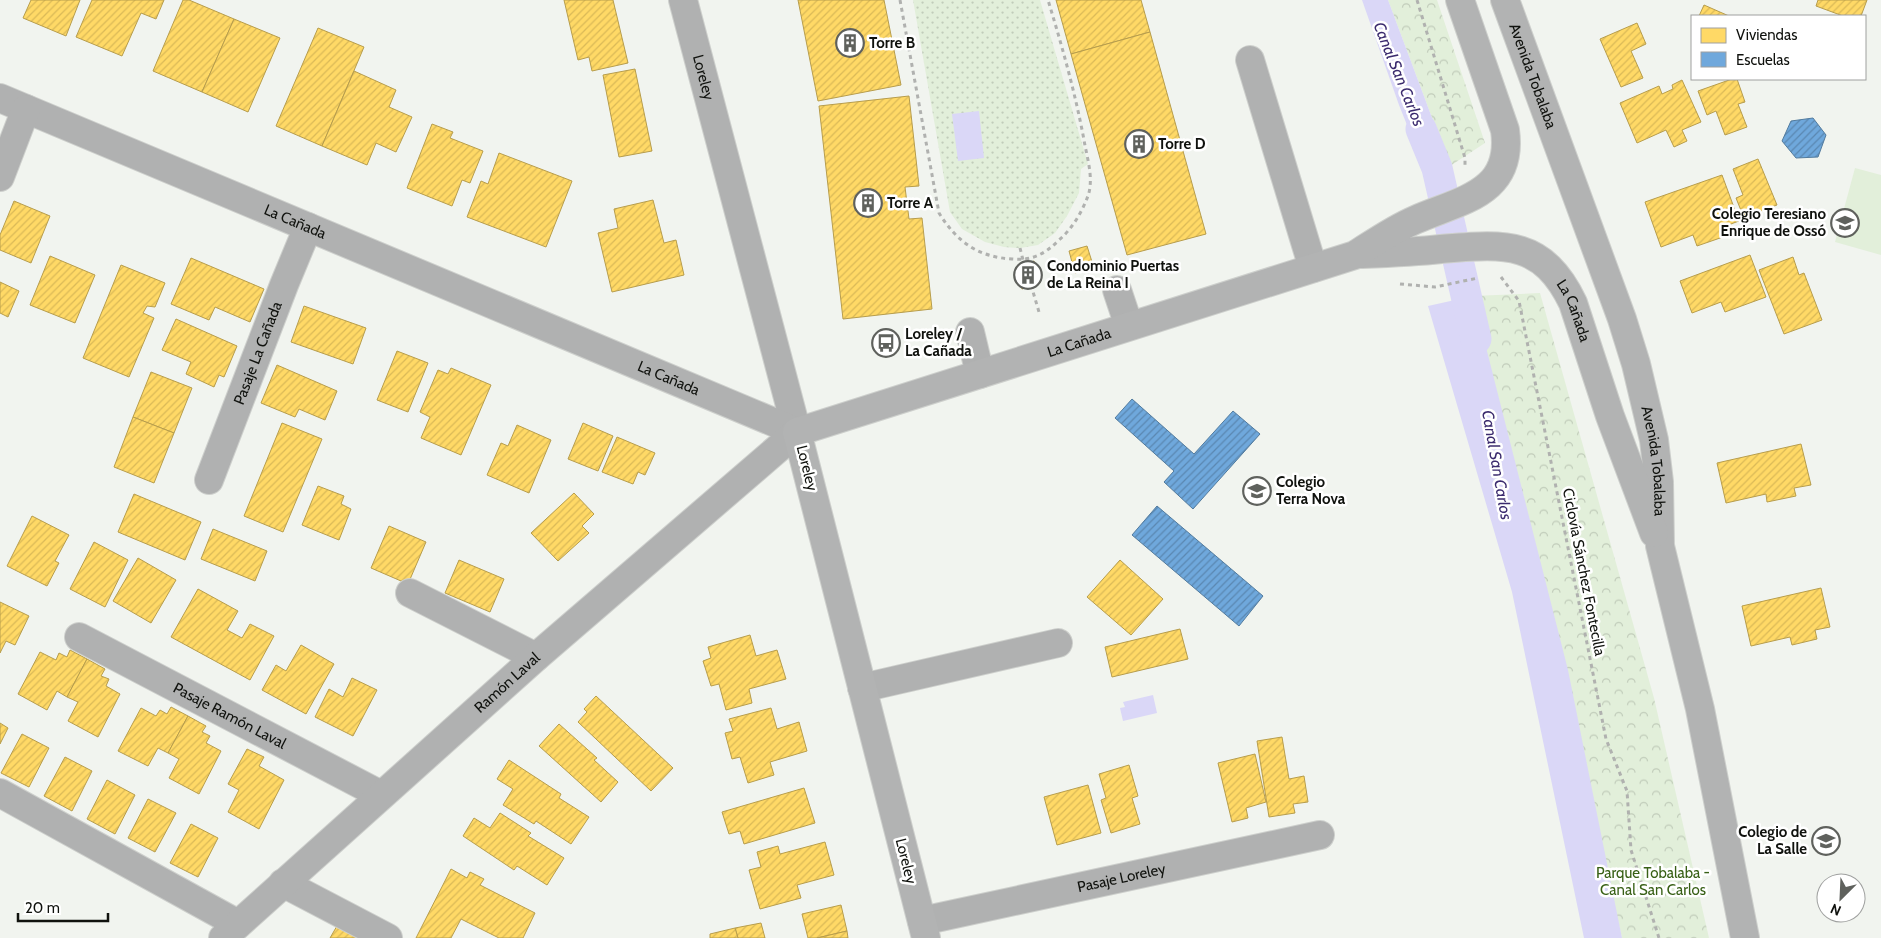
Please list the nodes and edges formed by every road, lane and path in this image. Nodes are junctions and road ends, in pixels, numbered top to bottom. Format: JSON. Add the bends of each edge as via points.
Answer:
{"nodes":[{"id":1,"x":682,"y":0,"type":"edge"},
{"id":2,"x":900,"y":0,"type":"edge"},
{"id":3,"x":1048,"y":0,"type":"edge"},
{"id":4,"x":1417,"y":0,"type":"edge"},
{"id":5,"x":1460,"y":0,"type":"edge"},
{"id":6,"x":1505,"y":0,"type":"edge"},
{"id":7,"x":1250,"y":60,"type":"dead end"},
{"id":8,"x":0,"y":98,"type":"edge"},
{"id":9,"x":26,"y":109,"type":"junction"},
{"id":10,"x":1461,"y":170,"type":"dead end"},
{"id":11,"x":0,"y":177,"type":"edge"},
{"id":12,"x":308,"y":227,"type":"junction"},
{"id":13,"x":1020,"y":248,"type":"dead end"},
{"id":14,"x":1355,"y":255,"type":"junction"},
{"id":15,"x":1024,"y":262,"type":"junction"},
{"id":16,"x":1313,"y":268,"type":"junction"},
{"id":17,"x":1494,"y":277,"type":"dead end"},
{"id":18,"x":1486,"y":278,"type":"dead end"},
{"id":19,"x":1031,"y":285,"type":"dead end"},
{"id":20,"x":1435,"y":287,"type":"dead end"},
{"id":21,"x":1117,"y":290,"type":"dead end"},
{"id":22,"x":1039,"y":312,"type":"dead end"},
{"id":23,"x":1129,"y":326,"type":"junction"},
{"id":24,"x":970,"y":332,"type":"dead end"},
{"id":25,"x":980,"y":374,"type":"junction"},
{"id":26,"x":797,"y":432,"type":"junction"},
{"id":27,"x":210,"y":480,"type":"dead end"},
{"id":28,"x":1660,"y":546,"type":"junction"},
{"id":29,"x":410,"y":593,"type":"dead end"},
{"id":30,"x":79,"y":636,"type":"dead end"},
{"id":31,"x":1058,"y":643,"type":"dead end"},
{"id":32,"x":536,"y":657,"type":"junction"},
{"id":33,"x":862,"y":688,"type":"junction"},
{"id":34,"x":0,"y":793,"type":"edge"},
{"id":35,"x":381,"y":795,"type":"junction"},
{"id":36,"x":1320,"y":835,"type":"dead end"},
{"id":37,"x":283,"y":883,"type":"junction"},
{"id":38,"x":924,"y":929,"type":"edge"},
{"id":39,"x":231,"y":931,"type":"edge"},
{"id":40,"x":388,"y":938,"type":"edge"},
{"id":41,"x":1659,"y":938,"type":"edge"},
{"id":42,"x":1745,"y":938,"type":"edge"}],
"edges":[{"from":1,"to":26,"type":"street","name":"Loreley"},
{"from":2,"to":15,"type":"path","via":[[939,213],[949,230],[970,247],[988,256]]},
{"from":3,"to":15,"type":"path","via":[[1075,92],[1090,172],[1088,195],[1067,233],[1038,257]]},
{"from":4,"to":10,"type":"path","via":[[1465,158],[1465,166]]},
{"from":5,"to":14,"type":"main road","name":"La Cañada","via":[[1506,130],[1506,157],[1501,170],[1494,181],[1472,198],[1413,220]]},
{"from":6,"to":28,"type":"main road","name":"Avenida Tobalaba","via":[[1636,364],[1654,440]]},
{"from":7,"to":16,"type":"street"},
{"from":8,"to":9,"type":"street","name":"La Cañada"},
{"from":9,"to":11,"type":"street"},
{"from":9,"to":12,"type":"street","name":"La Cañada"},
{"from":12,"to":26,"type":"street","name":"La Cañada"},
{"from":12,"to":27,"type":"street","name":"Pasaje La Cañada"},
{"from":13,"to":15,"type":"path"},
{"from":14,"to":16,"type":"main road","name":"La Cañada"},
{"from":14,"to":28,"type":"main road","name":"La Cañada","via":[[1508,247],[1542,260],[1554,271],[1573,303],[1610,416]]},
{"from":16,"to":23,"type":"main road","name":"La Cañada"},
{"from":17,"to":41,"type":"path","name":"Ciclovía Sánchez Fontecilla","via":[[1502,277],[1519,301],[1606,739],[1627,792],[1631,850]]},
{"from":18,"to":20,"type":"path"},
{"from":19,"to":22,"type":"path"},
{"from":21,"to":23,"type":"street"},
{"from":23,"to":25,"type":"main road","name":"La Cañada"},
{"from":24,"to":25,"type":"street"},
{"from":25,"to":26,"type":"main road","name":"La Cañada"},
{"from":26,"to":32,"type":"street","name":"Ramón Laval"},
{"from":26,"to":33,"type":"main road","name":"Loreley"},
{"from":28,"to":42,"type":"main road","name":"Avenida Tobalaba","via":[[1700,708]]},
{"from":29,"to":32,"type":"street"},
{"from":30,"to":35,"type":"street","name":"Pasaje Ramón Laval"},
{"from":31,"to":33,"type":"street"},
{"from":32,"to":35,"type":"street","name":"Ramón Laval"},
{"from":33,"to":38,"type":"main road","name":"Loreley"},
{"from":34,"to":39,"type":"street"},
{"from":35,"to":37,"type":"street","name":"Ramón Laval"},
{"from":36,"to":38,"type":"street","name":"Pasaje Loreley"},
{"from":37,"to":39,"type":"street","name":"Ramón Laval"},
{"from":37,"to":40,"type":"street"}]}
